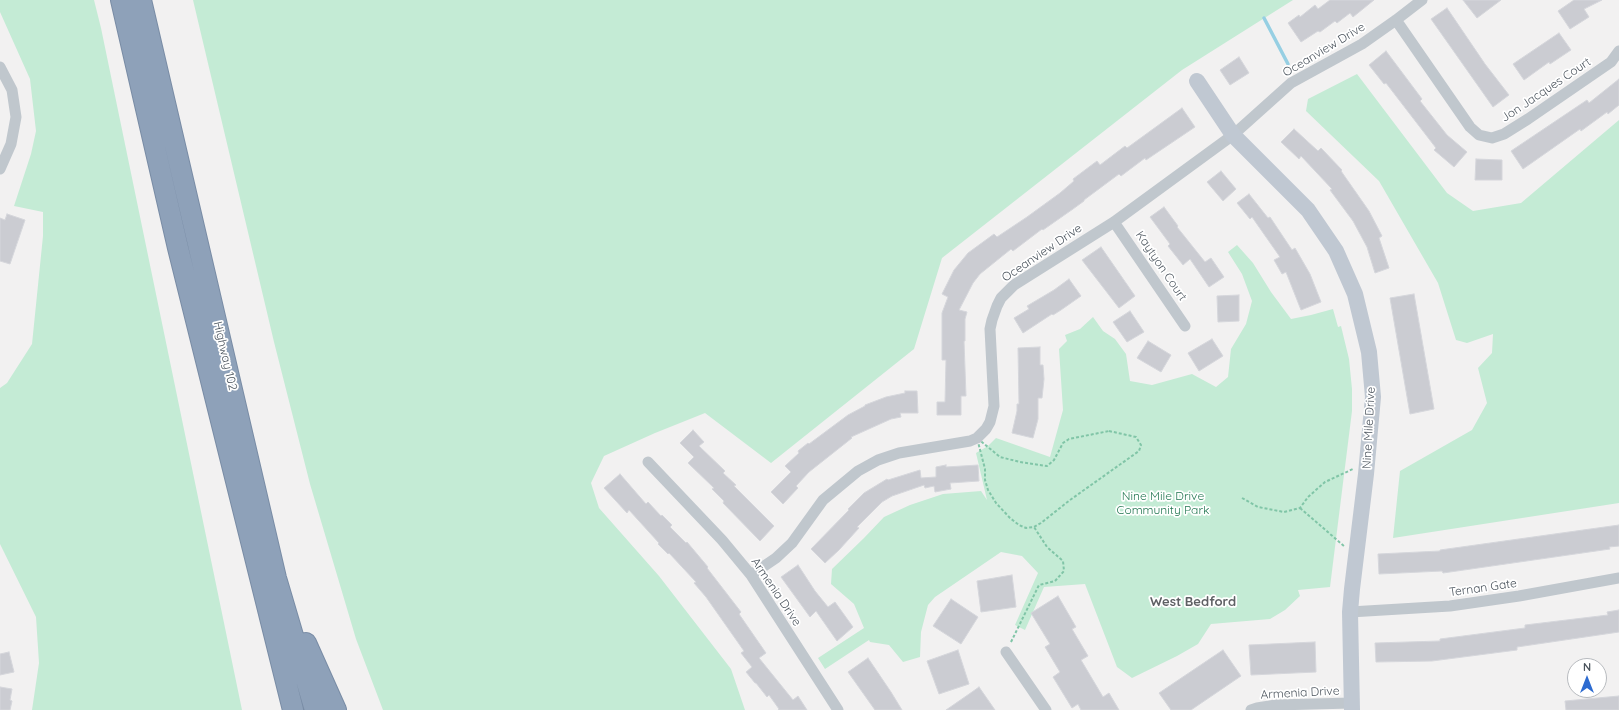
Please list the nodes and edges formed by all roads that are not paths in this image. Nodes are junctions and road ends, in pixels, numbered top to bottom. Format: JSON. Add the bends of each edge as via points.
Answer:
{"nodes":[{"id":1,"x":120,"y":0,"type":"edge"},
{"id":2,"x":141,"y":0,"type":"edge"},
{"id":3,"x":1422,"y":0,"type":"edge"},
{"id":4,"x":1396,"y":20,"type":"junction"},
{"id":5,"x":1619,"y":51,"type":"edge"},
{"id":6,"x":0,"y":67,"type":"edge"},
{"id":7,"x":1197,"y":81,"type":"dead end"},
{"id":8,"x":1233,"y":135,"type":"junction"},
{"id":9,"x":0,"y":169,"type":"edge"},
{"id":10,"x":1114,"y":222,"type":"junction"},
{"id":11,"x":1185,"y":326,"type":"dead end"},
{"id":12,"x":648,"y":462,"type":"dead end"},
{"id":13,"x":751,"y":575,"type":"junction"},
{"id":14,"x":276,"y":578,"type":"junction"},
{"id":15,"x":1619,"y":578,"type":"edge"},
{"id":16,"x":1350,"y":612,"type":"junction"},
{"id":17,"x":1006,"y":652,"type":"road end"},
{"id":18,"x":1352,"y":706,"type":"edge"},
{"id":19,"x":293,"y":710,"type":"edge"},
{"id":20,"x":315,"y":710,"type":"edge"},
{"id":21,"x":336,"y":710,"type":"edge"},
{"id":22,"x":838,"y":710,"type":"edge"},
{"id":23,"x":1046,"y":710,"type":"edge"},
{"id":24,"x":1251,"y":710,"type":"edge"}],
"edges":[{"from":1,"to":19,"type":"highway","name":"Highway 102","via":[[178,248]]},
{"from":2,"to":14,"type":"highway","name":"Highway 102"},
{"from":3,"to":4,"type":"street","name":"Oceanview Drive"},
{"from":4,"to":5,"type":"street","name":"Jon Jacques Court","via":[[1470,127],[1479,135],[1492,138],[1504,134],[1528,119],[1611,62]]},
{"from":4,"to":8,"type":"street","name":"Oceanview Drive","via":[[1362,44],[1291,83]]},
{"from":6,"to":9,"type":"street","via":[[12,90],[16,117],[11,144]]},
{"from":7,"to":8,"type":"street","name":"Nine Mile Drive"},
{"from":8,"to":10,"type":"street","name":"Oceanview Drive"},
{"from":8,"to":16,"type":"street","name":"Nine Mile Drive","via":[[1308,210],[1336,251],[1355,294],[1369,352],[1373,397]]},
{"from":10,"to":11,"type":"street","name":"Kaytyon Court"},
{"from":10,"to":13,"type":"street","name":"Oceanview Drive","via":[[1014,285],[1001,298],[993,314],[990,329],[993,414],[986,429],[977,438],[963,444],[899,453],[878,460],[858,471],[823,500],[792,543]]},
{"from":12,"to":13,"type":"street","name":"Armenia Drive","via":[[722,540]]},
{"from":13,"to":22,"type":"street","name":"Armenia Drive"},
{"from":14,"to":20,"type":"highway","name":"Highway 102"},
{"from":14,"to":21,"type":"highway"},
{"from":15,"to":16,"type":"street","name":"Ternan Gate","via":[[1450,606]]},
{"from":16,"to":18,"type":"street","name":"Nine Mile Drive"},
{"from":17,"to":23,"type":"street"},
{"from":18,"to":24,"type":"street","name":"Armenia Drive","via":[[1276,705]]}]}
